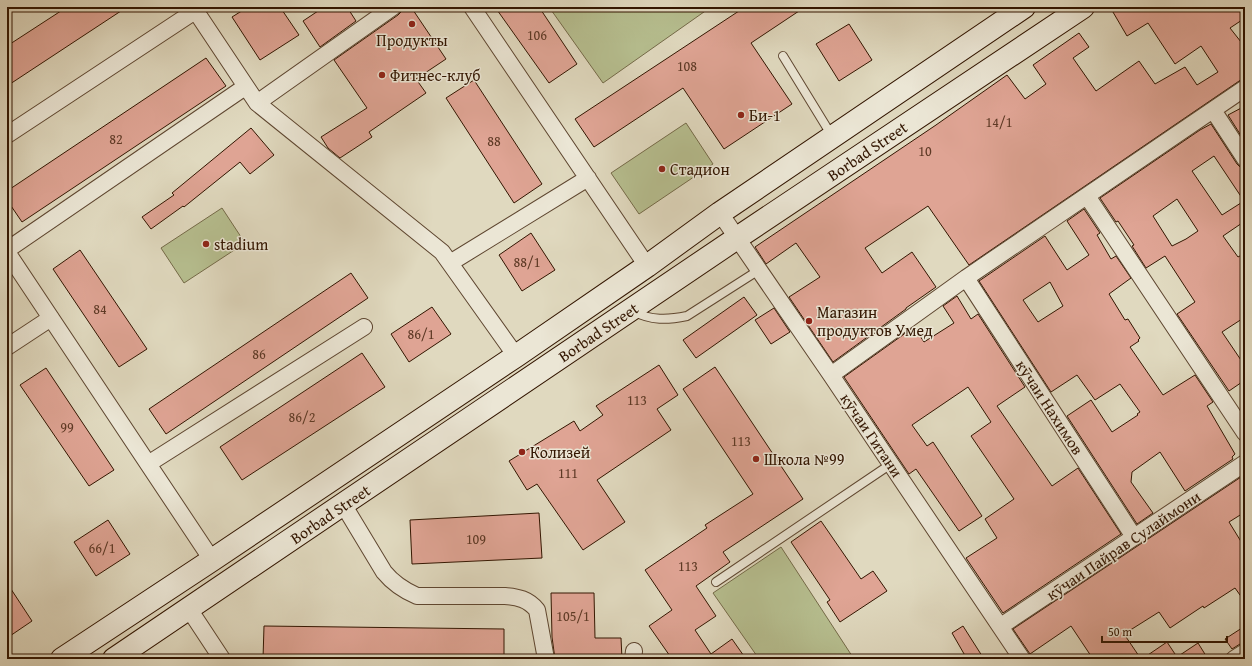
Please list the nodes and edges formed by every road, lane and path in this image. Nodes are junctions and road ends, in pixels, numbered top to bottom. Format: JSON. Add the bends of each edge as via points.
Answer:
{"nodes":[{"id":1,"x":393,"y":7,"type":"edge"},
{"id":2,"x":472,"y":7,"type":"edge"},
{"id":3,"x":1024,"y":7,"type":"edge"},
{"id":4,"x":1083,"y":7,"type":"edge"},
{"id":5,"x":194,"y":9,"type":"edge"},
{"id":6,"x":783,"y":56,"type":"dead end"},
{"id":7,"x":245,"y":86,"type":"junction"},
{"id":8,"x":1245,"y":88,"type":"edge"},
{"id":9,"x":257,"y":103,"type":"junction"},
{"id":10,"x":1213,"y":110,"type":"junction"},
{"id":11,"x":7,"y":135,"type":"edge"},
{"id":12,"x":832,"y":137,"type":"junction"},
{"id":13,"x":1245,"y":159,"type":"edge"},
{"id":14,"x":588,"y":178,"type":"junction"},
{"id":15,"x":1087,"y":196,"type":"junction"},
{"id":16,"x":720,"y":213,"type":"junction"},
{"id":17,"x":737,"y":238,"type":"junction"},
{"id":18,"x":7,"y":251,"type":"edge"},
{"id":19,"x":450,"y":263,"type":"junction"},
{"id":20,"x":647,"y":266,"type":"junction"},
{"id":21,"x":759,"y":270,"type":"junction"},
{"id":22,"x":966,"y":278,"type":"junction"},
{"id":23,"x":631,"y":310,"type":"junction"},
{"id":24,"x":51,"y":318,"type":"junction"},
{"id":25,"x":364,"y":327,"type":"dead end"},
{"id":26,"x":7,"y":348,"type":"edge"},
{"id":27,"x":516,"y":356,"type":"junction"},
{"id":28,"x":831,"y":375,"type":"junction"},
{"id":29,"x":1245,"y":433,"type":"edge"},
{"id":30,"x":1245,"y":463,"type":"edge"},
{"id":31,"x":148,"y":464,"type":"junction"},
{"id":32,"x":891,"y":464,"type":"junction"},
{"id":33,"x":343,"y":504,"type":"junction"},
{"id":34,"x":1134,"y":537,"type":"junction"},
{"id":35,"x":212,"y":560,"type":"junction"},
{"id":36,"x":716,"y":582,"type":"dead end"},
{"id":37,"x":189,"y":609,"type":"junction"},
{"id":38,"x":1001,"y":626,"type":"junction"},
{"id":39,"x":1245,"y":652,"type":"edge"},
{"id":40,"x":62,"y":659,"type":"edge"},
{"id":41,"x":114,"y":659,"type":"edge"},
{"id":42,"x":222,"y":659,"type":"edge"},
{"id":43,"x":546,"y":659,"type":"edge"},
{"id":44,"x":1022,"y":659,"type":"edge"},
{"id":45,"x":1234,"y":659,"type":"edge"}],
"edges":[{"from":1,"to":9,"type":"street"},
{"from":2,"to":14,"type":"street"},
{"from":3,"to":12,"type":"main road","name":"Borbad Street"},
{"from":4,"to":17,"type":"main road","name":"Borbad Street"},
{"from":5,"to":7,"type":"street"},
{"from":5,"to":11,"type":"street"},
{"from":6,"to":12,"type":"lane"},
{"from":7,"to":9,"type":"street"},
{"from":7,"to":18,"type":"street"},
{"from":8,"to":10,"type":"street"},
{"from":9,"to":19,"type":"street","via":[[442,252]]},
{"from":10,"to":13,"type":"street"},
{"from":10,"to":15,"type":"street"},
{"from":12,"to":16,"type":"main road","name":"Borbad Street"},
{"from":14,"to":19,"type":"street"},
{"from":14,"to":20,"type":"street"},
{"from":15,"to":22,"type":"street"},
{"from":15,"to":29,"type":"street"},
{"from":16,"to":17,"type":"street","name":"кӯчаи Гитани"},
{"from":16,"to":20,"type":"main road","name":"Borbad Street"},
{"from":17,"to":21,"type":"street","name":"кӯчаи Гитани"},
{"from":17,"to":23,"type":"main road","name":"Borbad Street"},
{"from":18,"to":24,"type":"street"},
{"from":19,"to":27,"type":"street"},
{"from":20,"to":27,"type":"main road","name":"Borbad Street"},
{"from":21,"to":23,"type":"lane","via":[[687,316],[653,319]]},
{"from":21,"to":28,"type":"street","name":"кӯчаи Гитани"},
{"from":22,"to":28,"type":"street"},
{"from":22,"to":34,"type":"street","name":"кӯчаи Нахимов"},
{"from":23,"to":33,"type":"main road","name":"Borbad Street"},
{"from":24,"to":26,"type":"street"},
{"from":24,"to":31,"type":"street"},
{"from":25,"to":31,"type":"street"},
{"from":27,"to":35,"type":"main road","name":"Borbad Street"},
{"from":28,"to":32,"type":"street","name":"кӯчаи Гитани"},
{"from":30,"to":34,"type":"street","name":"кӯчаи Пайрав Сулаймони"},
{"from":31,"to":35,"type":"street"},
{"from":32,"to":36,"type":"lane"},
{"from":32,"to":38,"type":"street","name":"кӯчаи Гитани"},
{"from":33,"to":37,"type":"main road","name":"Borbad Street"},
{"from":33,"to":43,"type":"street","via":[[384,572],[404,591],[417,596],[518,597],[532,604],[537,610]]},
{"from":34,"to":38,"type":"street","name":"кӯчаи Пайрав Сулаймони"},
{"from":35,"to":40,"type":"main road","name":"Borbad Street"},
{"from":37,"to":41,"type":"main road","name":"Borbad Street"},
{"from":37,"to":42,"type":"street"},
{"from":38,"to":44,"type":"street","name":"кӯчаи Гитани"},
{"from":39,"to":45,"type":"street"}]}
